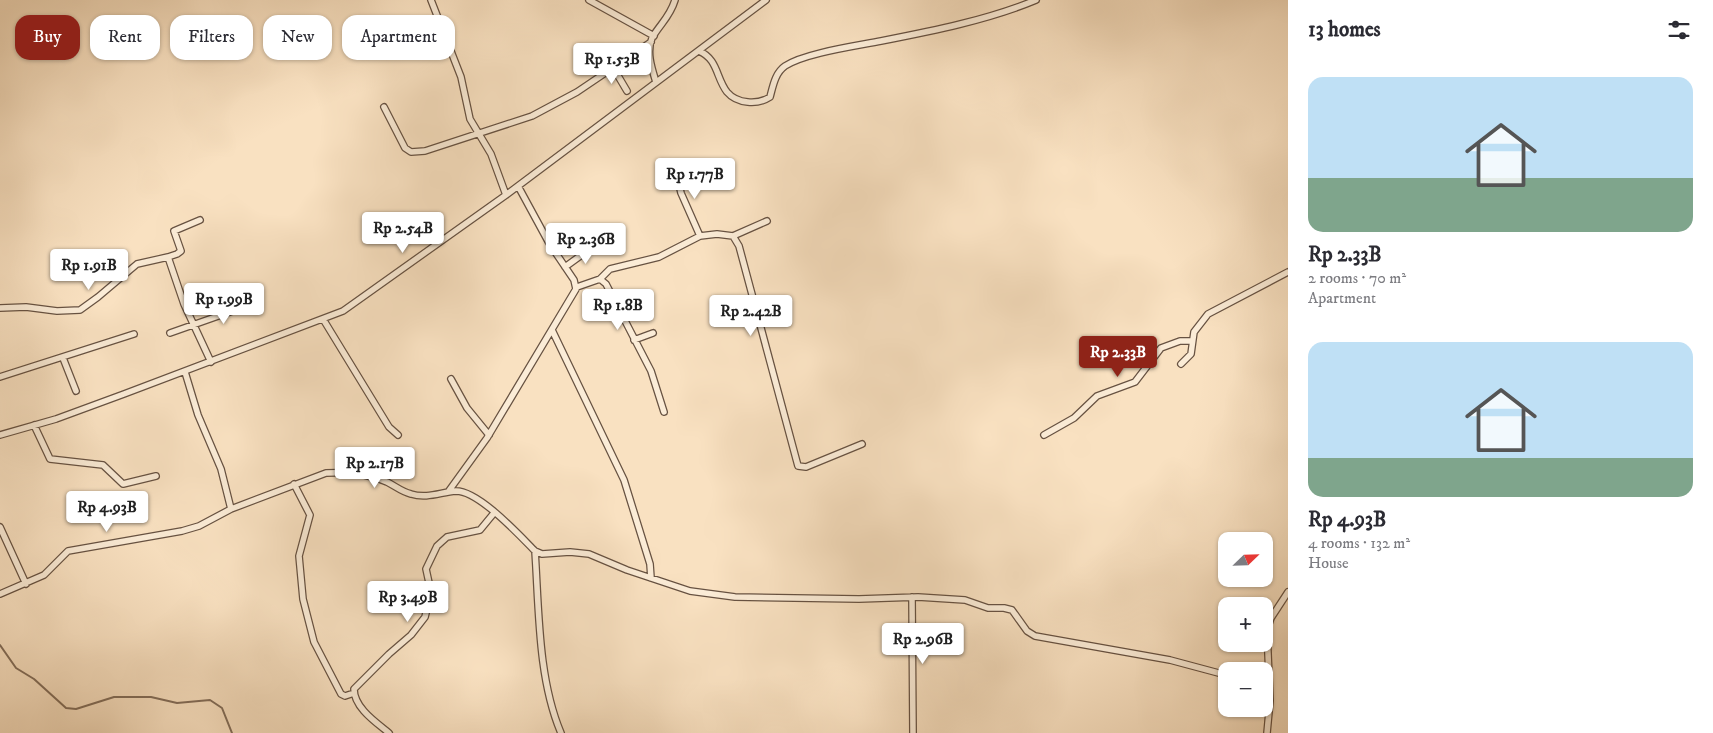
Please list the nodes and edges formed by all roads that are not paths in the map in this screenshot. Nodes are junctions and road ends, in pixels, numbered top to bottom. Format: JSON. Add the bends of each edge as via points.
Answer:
{"nodes":[{"id":1,"x":431,"y":0,"type":"edge"},
{"id":2,"x":589,"y":0,"type":"edge"},
{"id":3,"x":675,"y":0,"type":"edge"},
{"id":4,"x":766,"y":0,"type":"edge"},
{"id":5,"x":1036,"y":0,"type":"edge"},
{"id":6,"x":653,"y":39,"type":"junction"},
{"id":7,"x":699,"y":50,"type":"junction"},
{"id":8,"x":614,"y":69,"type":"junction"},
{"id":9,"x":656,"y":82,"type":"junction"},
{"id":10,"x":627,"y":91,"type":"dead end"},
{"id":11,"x":384,"y":107,"type":"dead end"},
{"id":12,"x":481,"y":134,"type":"junction"},
{"id":13,"x":704,"y":169,"type":"dead end"},
{"id":14,"x":518,"y":186,"type":"junction"},
{"id":15,"x":506,"y":195,"type":"junction"},
{"id":16,"x":200,"y":220,"type":"dead end"},
{"id":17,"x":767,"y":221,"type":"dead end"},
{"id":18,"x":700,"y":236,"type":"junction"},
{"id":19,"x":733,"y":236,"type":"junction"},
{"id":20,"x":594,"y":246,"type":"dead end"},
{"id":21,"x":168,"y":257,"type":"junction"},
{"id":22,"x":565,"y":266,"type":"junction"},
{"id":23,"x":1288,"y":272,"type":"edge"},
{"id":24,"x":600,"y":279,"type":"junction"},
{"id":25,"x":576,"y":287,"type":"junction"},
{"id":26,"x":239,"y":296,"type":"dead end"},
{"id":27,"x":0,"y":308,"type":"edge"},
{"id":28,"x":323,"y":319,"type":"junction"},
{"id":29,"x":195,"y":324,"type":"junction"},
{"id":30,"x":552,"y":330,"type":"junction"},
{"id":31,"x":653,"y":332,"type":"dead end"},
{"id":32,"x":170,"y":333,"type":"dead end"},
{"id":33,"x":134,"y":334,"type":"dead end"},
{"id":34,"x":634,"y":340,"type":"junction"},
{"id":35,"x":1191,"y":341,"type":"junction"},
{"id":36,"x":63,"y":358,"type":"junction"},
{"id":37,"x":211,"y":362,"type":"junction"},
{"id":38,"x":1181,"y":364,"type":"dead end"},
{"id":39,"x":185,"y":372,"type":"junction"},
{"id":40,"x":0,"y":377,"type":"edge"},
{"id":41,"x":451,"y":379,"type":"dead end"},
{"id":42,"x":76,"y":391,"type":"dead end"},
{"id":43,"x":664,"y":412,"type":"dead end"},
{"id":44,"x":34,"y":425,"type":"junction"},
{"id":45,"x":489,"y":434,"type":"junction"},
{"id":46,"x":0,"y":435,"type":"edge"},
{"id":47,"x":398,"y":435,"type":"dead end"},
{"id":48,"x":1044,"y":435,"type":"dead end"},
{"id":49,"x":862,"y":444,"type":"dead end"},
{"id":50,"x":156,"y":476,"type":"dead end"},
{"id":51,"x":294,"y":484,"type":"junction"},
{"id":52,"x":448,"y":492,"type":"junction"},
{"id":53,"x":231,"y":509,"type":"junction"},
{"id":54,"x":494,"y":513,"type":"junction"},
{"id":55,"x":0,"y":528,"type":"edge"},
{"id":56,"x":535,"y":551,"type":"junction"},
{"id":57,"x":652,"y":578,"type":"junction"},
{"id":58,"x":26,"y":584,"type":"junction"},
{"id":59,"x":1288,"y":592,"type":"edge"},
{"id":60,"x":0,"y":594,"type":"edge"},
{"id":61,"x":912,"y":597,"type":"junction"},
{"id":62,"x":1268,"y":662,"type":"edge"},
{"id":63,"x":1218,"y":673,"type":"edge"},
{"id":64,"x":354,"y":693,"type":"junction"},
{"id":65,"x":1267,"y":717,"type":"edge"},
{"id":66,"x":390,"y":733,"type":"edge"},
{"id":67,"x":562,"y":733,"type":"edge"},
{"id":68,"x":914,"y":733,"type":"edge"},
{"id":69,"x":1267,"y":733,"type":"edge"}],
"edges":[{"from":1,"to":12,"type":"street","via":[[462,77],[470,119]]},
{"from":2,"to":6,"type":"street"},
{"from":3,"to":6,"type":"street"},
{"from":4,"to":7,"type":"street"},
{"from":5,"to":7,"type":"street","via":[[1011,10],[797,61],[778,73],[770,97],[758,102],[740,100],[727,92],[716,67]]},
{"from":6,"to":8,"type":"street"},
{"from":6,"to":9,"type":"street","via":[[650,55]]},
{"from":7,"to":9,"type":"street"},
{"from":8,"to":10,"type":"street"},
{"from":8,"to":12,"type":"street","via":[[537,113]]},
{"from":9,"to":14,"type":"street"},
{"from":11,"to":12,"type":"street","via":[[398,137],[411,152],[426,151]]},
{"from":12,"to":15,"type":"street"},
{"from":13,"to":18,"type":"street","via":[[678,180]]},
{"from":14,"to":15,"type":"street"},
{"from":14,"to":22,"type":"street"},
{"from":15,"to":28,"type":"street","via":[[343,311]]},
{"from":16,"to":21,"type":"street","via":[[174,231],[181,251]]},
{"from":17,"to":19,"type":"street"},
{"from":18,"to":19,"type":"street"},
{"from":18,"to":24,"type":"street","via":[[659,257],[613,268]]},
{"from":19,"to":49,"type":"street","via":[[739,246],[798,466],[804,468]]},
{"from":20,"to":22,"type":"street"},
{"from":21,"to":27,"type":"street","via":[[138,264],[80,310]]},
{"from":21,"to":29,"type":"street","via":[[184,304]]},
{"from":22,"to":25,"type":"street"},
{"from":23,"to":35,"type":"street","via":[[1208,314],[1200,322]]},
{"from":24,"to":25,"type":"street"},
{"from":24,"to":34,"type":"street","via":[[606,284]]},
{"from":25,"to":30,"type":"street"},
{"from":26,"to":29,"type":"street","via":[[243,307]]},
{"from":28,"to":37,"type":"street"},
{"from":28,"to":47,"type":"street","via":[[389,427]]},
{"from":29,"to":32,"type":"street"},
{"from":29,"to":37,"type":"street"},
{"from":30,"to":45,"type":"street"},
{"from":30,"to":57,"type":"street","via":[[624,480]]},
{"from":31,"to":34,"type":"street"},
{"from":33,"to":36,"type":"street"},
{"from":34,"to":43,"type":"street","via":[[651,371]]},
{"from":35,"to":38,"type":"street","via":[[1191,354]]},
{"from":35,"to":48,"type":"street","via":[[1160,348],[1135,382],[1096,396],[1074,418]]},
{"from":36,"to":40,"type":"street"},
{"from":36,"to":42,"type":"street"},
{"from":37,"to":39,"type":"street"},
{"from":39,"to":44,"type":"street"},
{"from":39,"to":53,"type":"street","via":[[198,416],[221,469]]},
{"from":41,"to":45,"type":"street","via":[[467,408]]},
{"from":44,"to":46,"type":"street"},
{"from":44,"to":50,"type":"street","via":[[50,459],[103,465],[124,484]]},
{"from":45,"to":52,"type":"street"},
{"from":51,"to":52,"type":"street","via":[[326,473],[340,472],[385,481],[410,494],[432,496]]},
{"from":51,"to":53,"type":"street"},
{"from":51,"to":64,"type":"street","via":[[310,515],[298,560],[312,635],[341,694]]},
{"from":52,"to":54,"type":"street","via":[[471,495]]},
{"from":53,"to":58,"type":"street","via":[[182,531],[68,551],[47,574]]},
{"from":54,"to":56,"type":"street"},
{"from":54,"to":64,"type":"street","via":[[480,530],[447,537],[437,546],[426,569],[431,592],[425,617],[411,636],[356,686]]},
{"from":55,"to":58,"type":"street"},
{"from":56,"to":57,"type":"street","via":[[542,554],[589,554]]},
{"from":56,"to":67,"type":"street","via":[[549,700]]},
{"from":57,"to":61,"type":"street","via":[[690,591],[736,597],[859,600]]},
{"from":58,"to":60,"type":"street"},
{"from":59,"to":62,"type":"street","via":[[1271,618]]},
{"from":61,"to":63,"type":"street","via":[[965,600],[988,608],[1004,608],[1015,613],[1027,630],[1036,636],[1170,660]]},
{"from":61,"to":68,"type":"street"},
{"from":64,"to":66,"type":"street","via":[[365,712]]},
{"from":65,"to":69,"type":"street"}]}
